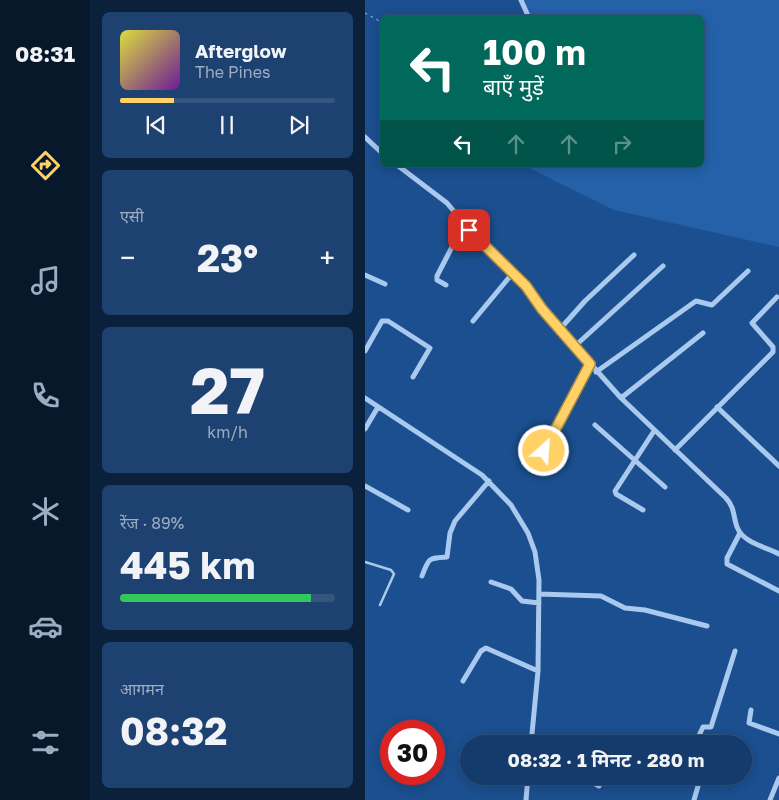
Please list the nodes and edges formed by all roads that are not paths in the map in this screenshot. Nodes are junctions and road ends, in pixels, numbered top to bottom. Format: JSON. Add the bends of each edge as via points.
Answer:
{"nodes":[{"id":1,"x":521,"y":0,"type":"edge"},
{"id":2,"x":528,"y":15,"type":"edge"},
{"id":3,"x":365,"y":137,"type":"edge"},
{"id":4,"x":380,"y":151,"type":"edge"},
{"id":5,"x":400,"y":167,"type":"edge"},
{"id":6,"x":469,"y":230,"type":"junction"},
{"id":7,"x":634,"y":256,"type":"dead end"},
{"id":8,"x":663,"y":266,"type":"dead end"},
{"id":9,"x":748,"y":271,"type":"dead end"},
{"id":10,"x":512,"y":274,"type":"junction"},
{"id":11,"x":365,"y":275,"type":"edge"},
{"id":12,"x":385,"y":284,"type":"dead end"},
{"id":13,"x":446,"y":285,"type":"dead end"},
{"id":14,"x":777,"y":297,"type":"dead end"},
{"id":15,"x":473,"y":321,"type":"dead end"},
{"id":16,"x":560,"y":329,"type":"junction"},
{"id":17,"x":703,"y":333,"type":"dead end"},
{"id":18,"x":575,"y":346,"type":"junction"},
{"id":19,"x":365,"y":351,"type":"edge"},
{"id":20,"x":777,"y":352,"type":"edge"},
{"id":21,"x":590,"y":364,"type":"junction"},
{"id":22,"x":597,"y":372,"type":"junction"},
{"id":23,"x":413,"y":376,"type":"dead end"},
{"id":24,"x":365,"y":398,"type":"edge"},
{"id":25,"x":621,"y":398,"type":"junction"},
{"id":26,"x":378,"y":407,"type":"junction"},
{"id":27,"x":717,"y":407,"type":"junction"},
{"id":28,"x":595,"y":425,"type":"dead end"},
{"id":29,"x":365,"y":429,"type":"edge"},
{"id":30,"x":654,"y":432,"type":"junction"},
{"id":31,"x":675,"y":450,"type":"junction"},
{"id":32,"x":635,"y":460,"type":"junction"},
{"id":33,"x":561,"y":461,"type":"dead end"},
{"id":34,"x":779,"y":466,"type":"edge"},
{"id":35,"x":489,"y":481,"type":"junction"},
{"id":36,"x":365,"y":486,"type":"edge"},
{"id":37,"x":665,"y":487,"type":"dead end"},
{"id":38,"x":408,"y":510,"type":"dead end"},
{"id":39,"x":643,"y":510,"type":"dead end"},
{"id":40,"x":740,"y":533,"type":"junction"},
{"id":41,"x":779,"y":554,"type":"edge"},
{"id":42,"x":365,"y":562,"type":"edge"},
{"id":43,"x":422,"y":576,"type":"dead end"},
{"id":44,"x":491,"y":582,"type":"dead end"},
{"id":45,"x":779,"y":591,"type":"edge"},
{"id":46,"x":539,"y":594,"type":"junction"},
{"id":47,"x":539,"y":603,"type":"junction"},
{"id":48,"x":380,"y":604,"type":"dead end"},
{"id":49,"x":707,"y":626,"type":"dead end"},
{"id":50,"x":735,"y":651,"type":"dead end"},
{"id":51,"x":538,"y":671,"type":"junction"},
{"id":52,"x":463,"y":681,"type":"dead end"},
{"id":53,"x":751,"y":710,"type":"dead end"},
{"id":54,"x":779,"y":734,"type":"edge"},
{"id":55,"x":532,"y":735,"type":"edge"},
{"id":56,"x":699,"y":735,"type":"edge"},
{"id":57,"x":779,"y":778,"type":"edge"},
{"id":58,"x":527,"y":785,"type":"edge"},
{"id":59,"x":698,"y":785,"type":"edge"},
{"id":60,"x":526,"y":800,"type":"edge"},
{"id":61,"x":694,"y":800,"type":"edge"},
{"id":62,"x":770,"y":800,"type":"edge"}],
"edges":[{"from":1,"to":2,"type":"street"},
{"from":3,"to":4,"type":"street"},
{"from":5,"to":6,"type":"street","via":[[441,197]]},
{"from":6,"to":10,"type":"street"},
{"from":6,"to":13,"type":"street","via":[[453,245],[437,276],[437,280]]},
{"from":7,"to":16,"type":"street"},
{"from":8,"to":18,"type":"street"},
{"from":9,"to":22,"type":"street","via":[[712,305],[697,301]]},
{"from":10,"to":15,"type":"street"},
{"from":10,"to":16,"type":"street","via":[[526,286]]},
{"from":11,"to":12,"type":"street"},
{"from":14,"to":20,"type":"street","via":[[752,323]]},
{"from":16,"to":18,"type":"street"},
{"from":17,"to":25,"type":"street"},
{"from":18,"to":21,"type":"street"},
{"from":19,"to":23,"type":"street","via":[[382,321],[388,321],[429,346]]},
{"from":20,"to":27,"type":"street"},
{"from":21,"to":22,"type":"street"},
{"from":21,"to":33,"type":"street","via":[[544,450]]},
{"from":22,"to":25,"type":"street"},
{"from":24,"to":26,"type":"street"},
{"from":25,"to":30,"type":"street"},
{"from":26,"to":29,"type":"street"},
{"from":26,"to":35,"type":"street"},
{"from":27,"to":31,"type":"street"},
{"from":27,"to":34,"type":"street"},
{"from":28,"to":32,"type":"street"},
{"from":30,"to":31,"type":"street"},
{"from":30,"to":32,"type":"street"},
{"from":31,"to":40,"type":"street","via":[[731,503]]},
{"from":32,"to":37,"type":"street"},
{"from":32,"to":39,"type":"street","via":[[615,492]]},
{"from":35,"to":43,"type":"street","via":[[455,521],[447,557],[431,559]]},
{"from":35,"to":46,"type":"street","via":[[511,505],[528,533],[535,552]]},
{"from":36,"to":38,"type":"street"},
{"from":40,"to":41,"type":"street","via":[[757,545]]},
{"from":40,"to":45,"type":"street","via":[[727,564]]},
{"from":42,"to":48,"type":"lane","via":[[391,570],[394,574]]},
{"from":44,"to":47,"type":"street","via":[[511,589],[522,601]]},
{"from":46,"to":47,"type":"street"},
{"from":46,"to":49,"type":"street","via":[[601,596],[625,608]]},
{"from":47,"to":51,"type":"street"},
{"from":50,"to":56,"type":"street","via":[[711,727],[703,727]]},
{"from":51,"to":52,"type":"street","via":[[486,648]]},
{"from":51,"to":55,"type":"street"},
{"from":53,"to":54,"type":"street","via":[[749,723]]},
{"from":57,"to":62,"type":"street"},
{"from":58,"to":60,"type":"street"},
{"from":59,"to":61,"type":"street"}]}
